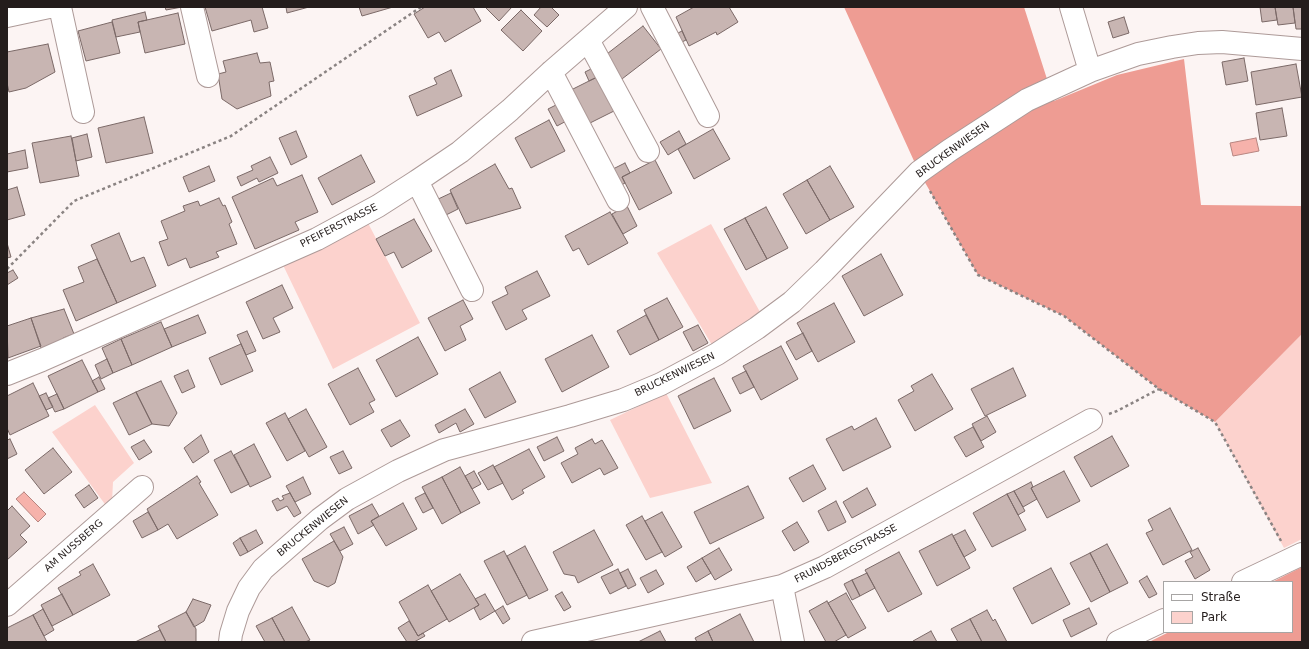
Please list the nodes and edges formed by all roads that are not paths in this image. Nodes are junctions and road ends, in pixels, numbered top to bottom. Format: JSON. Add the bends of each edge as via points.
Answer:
{"nodes":[{"id":1,"x":49,"y":7,"type":"edge"},
{"id":2,"x":60,"y":7,"type":"edge"},
{"id":3,"x":192,"y":7,"type":"edge"},
{"id":4,"x":626,"y":7,"type":"edge"},
{"id":5,"x":652,"y":7,"type":"edge"},
{"id":6,"x":1071,"y":7,"type":"edge"},
{"id":7,"x":7,"y":16,"type":"edge"},
{"id":8,"x":588,"y":40,"type":"junction"},
{"id":9,"x":1302,"y":49,"type":"edge"},
{"id":10,"x":1090,"y":71,"type":"junction"},
{"id":11,"x":551,"y":72,"type":"junction"},
{"id":12,"x":208,"y":76,"type":"dead end"},
{"id":13,"x":83,"y":112,"type":"dead end"},
{"id":14,"x":708,"y":116,"type":"dead end"},
{"id":15,"x":648,"y":151,"type":"dead end"},
{"id":16,"x":417,"y":181,"type":"junction"},
{"id":17,"x":618,"y":200,"type":"dead end"},
{"id":18,"x":472,"y":290,"type":"dead end"},
{"id":19,"x":7,"y":374,"type":"edge"},
{"id":20,"x":1091,"y":420,"type":"road end"},
{"id":21,"x":142,"y":487,"type":"dead end"},
{"id":22,"x":1296,"y":557,"type":"edge"},
{"id":23,"x":1245,"y":581,"type":"edge"},
{"id":24,"x":782,"y":586,"type":"junction"},
{"id":25,"x":7,"y":605,"type":"edge"},
{"id":26,"x":1163,"y":620,"type":"edge"},
{"id":27,"x":230,"y":642,"type":"edge"},
{"id":28,"x":533,"y":642,"type":"edge"},
{"id":29,"x":793,"y":642,"type":"edge"},
{"id":30,"x":1118,"y":642,"type":"edge"}],
"edges":[{"from":1,"to":7,"type":"street"},
{"from":2,"to":13,"type":"street"},
{"from":3,"to":12,"type":"street"},
{"from":4,"to":8,"type":"street","name":"PFEIFERSTRASSE"},
{"from":5,"to":14,"type":"street"},
{"from":6,"to":10,"type":"street"},
{"from":8,"to":11,"type":"street","name":"PFEIFERSTRASSE"},
{"from":8,"to":15,"type":"street"},
{"from":9,"to":10,"type":"street","name":"BRUCKENWIESEN","via":[[1222,42],[1198,43],[1138,54]]},
{"from":10,"to":27,"type":"street","name":"BRUCKENWIESEN","via":[[1027,100],[919,172],[792,302],[717,354],[661,384],[623,400],[444,450],[398,470],[347,499],[263,569],[249,588],[238,611]]},
{"from":11,"to":16,"type":"street","name":"PFEIFERSTRASSE","via":[[460,152]]},
{"from":11,"to":17,"type":"street"},
{"from":16,"to":18,"type":"street"},
{"from":16,"to":19,"type":"street","name":"PFEIFERSTRASSE","via":[[378,206],[317,239]]},
{"from":20,"to":24,"type":"street","name":"FRUNDSBERGSTRASSE","via":[[825,567]]},
{"from":21,"to":25,"type":"street","name":"AM NUSSBERG"},
{"from":22,"to":23,"type":"street"},
{"from":24,"to":28,"type":"street","name":"FRUNDSBERGSTRASSE"},
{"from":24,"to":29,"type":"street"},
{"from":26,"to":30,"type":"street"}]}
